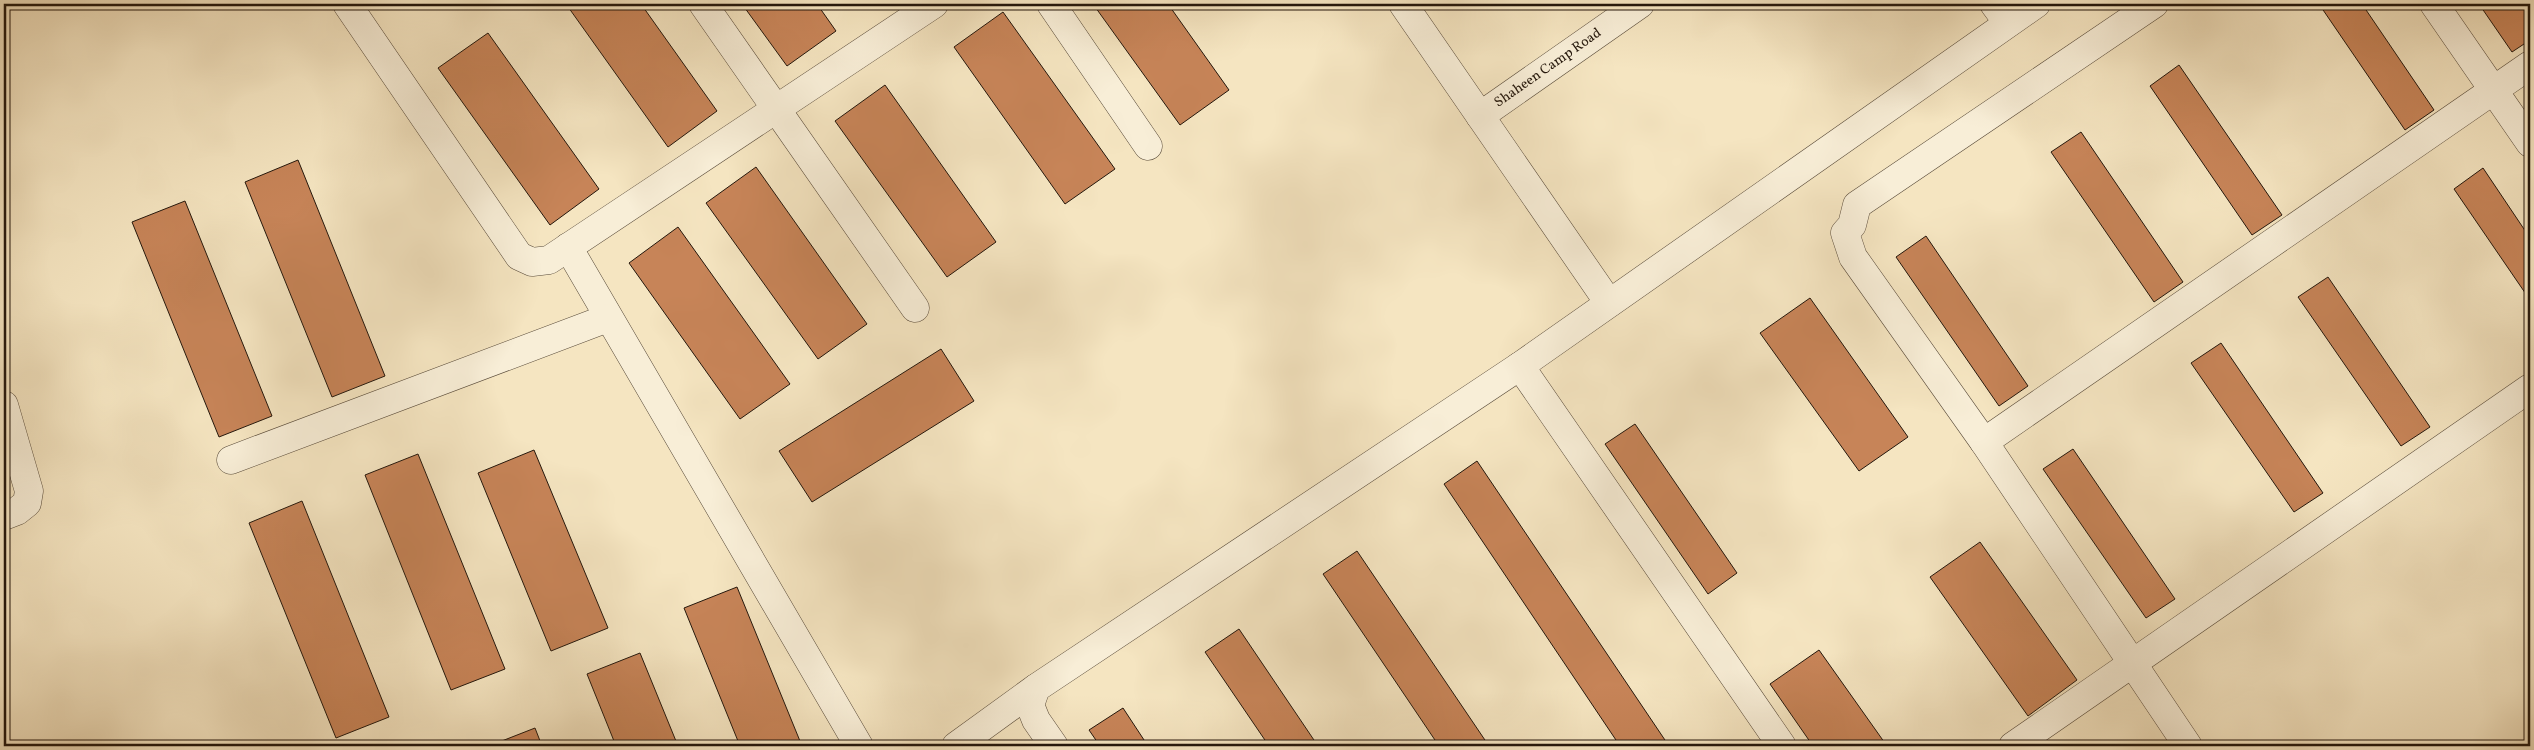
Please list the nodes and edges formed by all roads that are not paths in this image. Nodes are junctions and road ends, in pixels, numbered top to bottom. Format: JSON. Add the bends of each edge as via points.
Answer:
{"nodes":[{"id":1,"x":347,"y":4,"type":"edge"},
{"id":2,"x":703,"y":4,"type":"edge"},
{"id":3,"x":934,"y":4,"type":"edge"},
{"id":4,"x":1051,"y":4,"type":"edge"},
{"id":5,"x":1403,"y":4,"type":"edge"},
{"id":6,"x":1640,"y":4,"type":"edge"},
{"id":7,"x":2036,"y":4,"type":"edge"},
{"id":8,"x":2154,"y":4,"type":"edge"},
{"id":9,"x":2434,"y":4,"type":"edge"},
{"id":10,"x":2001,"y":14,"type":"edge"},
{"id":11,"x":2530,"y":64,"type":"edge"},
{"id":12,"x":2494,"y":90,"type":"junction"},
{"id":13,"x":777,"y":106,"type":"junction"},
{"id":14,"x":1480,"y":116,"type":"junction"},
{"id":15,"x":2530,"y":143,"type":"edge"},
{"id":16,"x":1148,"y":146,"type":"dead end"},
{"id":17,"x":568,"y":247,"type":"junction"},
{"id":18,"x":1609,"y":304,"type":"junction"},
{"id":19,"x":915,"y":308,"type":"dead end"},
{"id":20,"x":608,"y":318,"type":"junction"},
{"id":21,"x":1520,"y":366,"type":"junction"},
{"id":22,"x":2530,"y":388,"type":"edge"},
{"id":23,"x":4,"y":405,"type":"edge"},
{"id":24,"x":1984,"y":442,"type":"junction"},
{"id":25,"x":231,"y":460,"type":"dead end"},
{"id":26,"x":4,"y":516,"type":"edge"},
{"id":27,"x":2133,"y":665,"type":"junction"},
{"id":28,"x":1036,"y":688,"type":"junction"},
{"id":29,"x":859,"y":746,"type":"edge"},
{"id":30,"x":956,"y":746,"type":"edge"},
{"id":31,"x":1054,"y":746,"type":"edge"},
{"id":32,"x":1782,"y":746,"type":"edge"},
{"id":33,"x":2013,"y":746,"type":"edge"},
{"id":34,"x":2188,"y":746,"type":"edge"}],
"edges":[{"from":1,"to":17,"type":"street","via":[[519,256],[532,262],[549,260]]},
{"from":2,"to":13,"type":"street"},
{"from":3,"to":13,"type":"street"},
{"from":4,"to":16,"type":"street"},
{"from":5,"to":14,"type":"street"},
{"from":6,"to":14,"type":"street","name":"Shaheen Camp Road"},
{"from":7,"to":10,"type":"street"},
{"from":8,"to":24,"type":"street","via":[[1857,205],[1852,225],[1845,233],[1853,257]]},
{"from":9,"to":12,"type":"street"},
{"from":10,"to":18,"type":"street"},
{"from":11,"to":12,"type":"street"},
{"from":12,"to":15,"type":"street"},
{"from":12,"to":24,"type":"street"},
{"from":13,"to":17,"type":"street"},
{"from":13,"to":19,"type":"street"},
{"from":14,"to":18,"type":"street"},
{"from":17,"to":20,"type":"street"},
{"from":18,"to":21,"type":"street"},
{"from":20,"to":25,"type":"street"},
{"from":20,"to":29,"type":"street"},
{"from":21,"to":28,"type":"street"},
{"from":21,"to":32,"type":"street"},
{"from":22,"to":27,"type":"street"},
{"from":23,"to":26,"type":"street","via":[[29,491],[27,502]]},
{"from":24,"to":27,"type":"street"},
{"from":27,"to":33,"type":"street"},
{"from":27,"to":34,"type":"street"},
{"from":28,"to":30,"type":"street"},
{"from":28,"to":31,"type":"street","via":[[1030,705]]}]}
